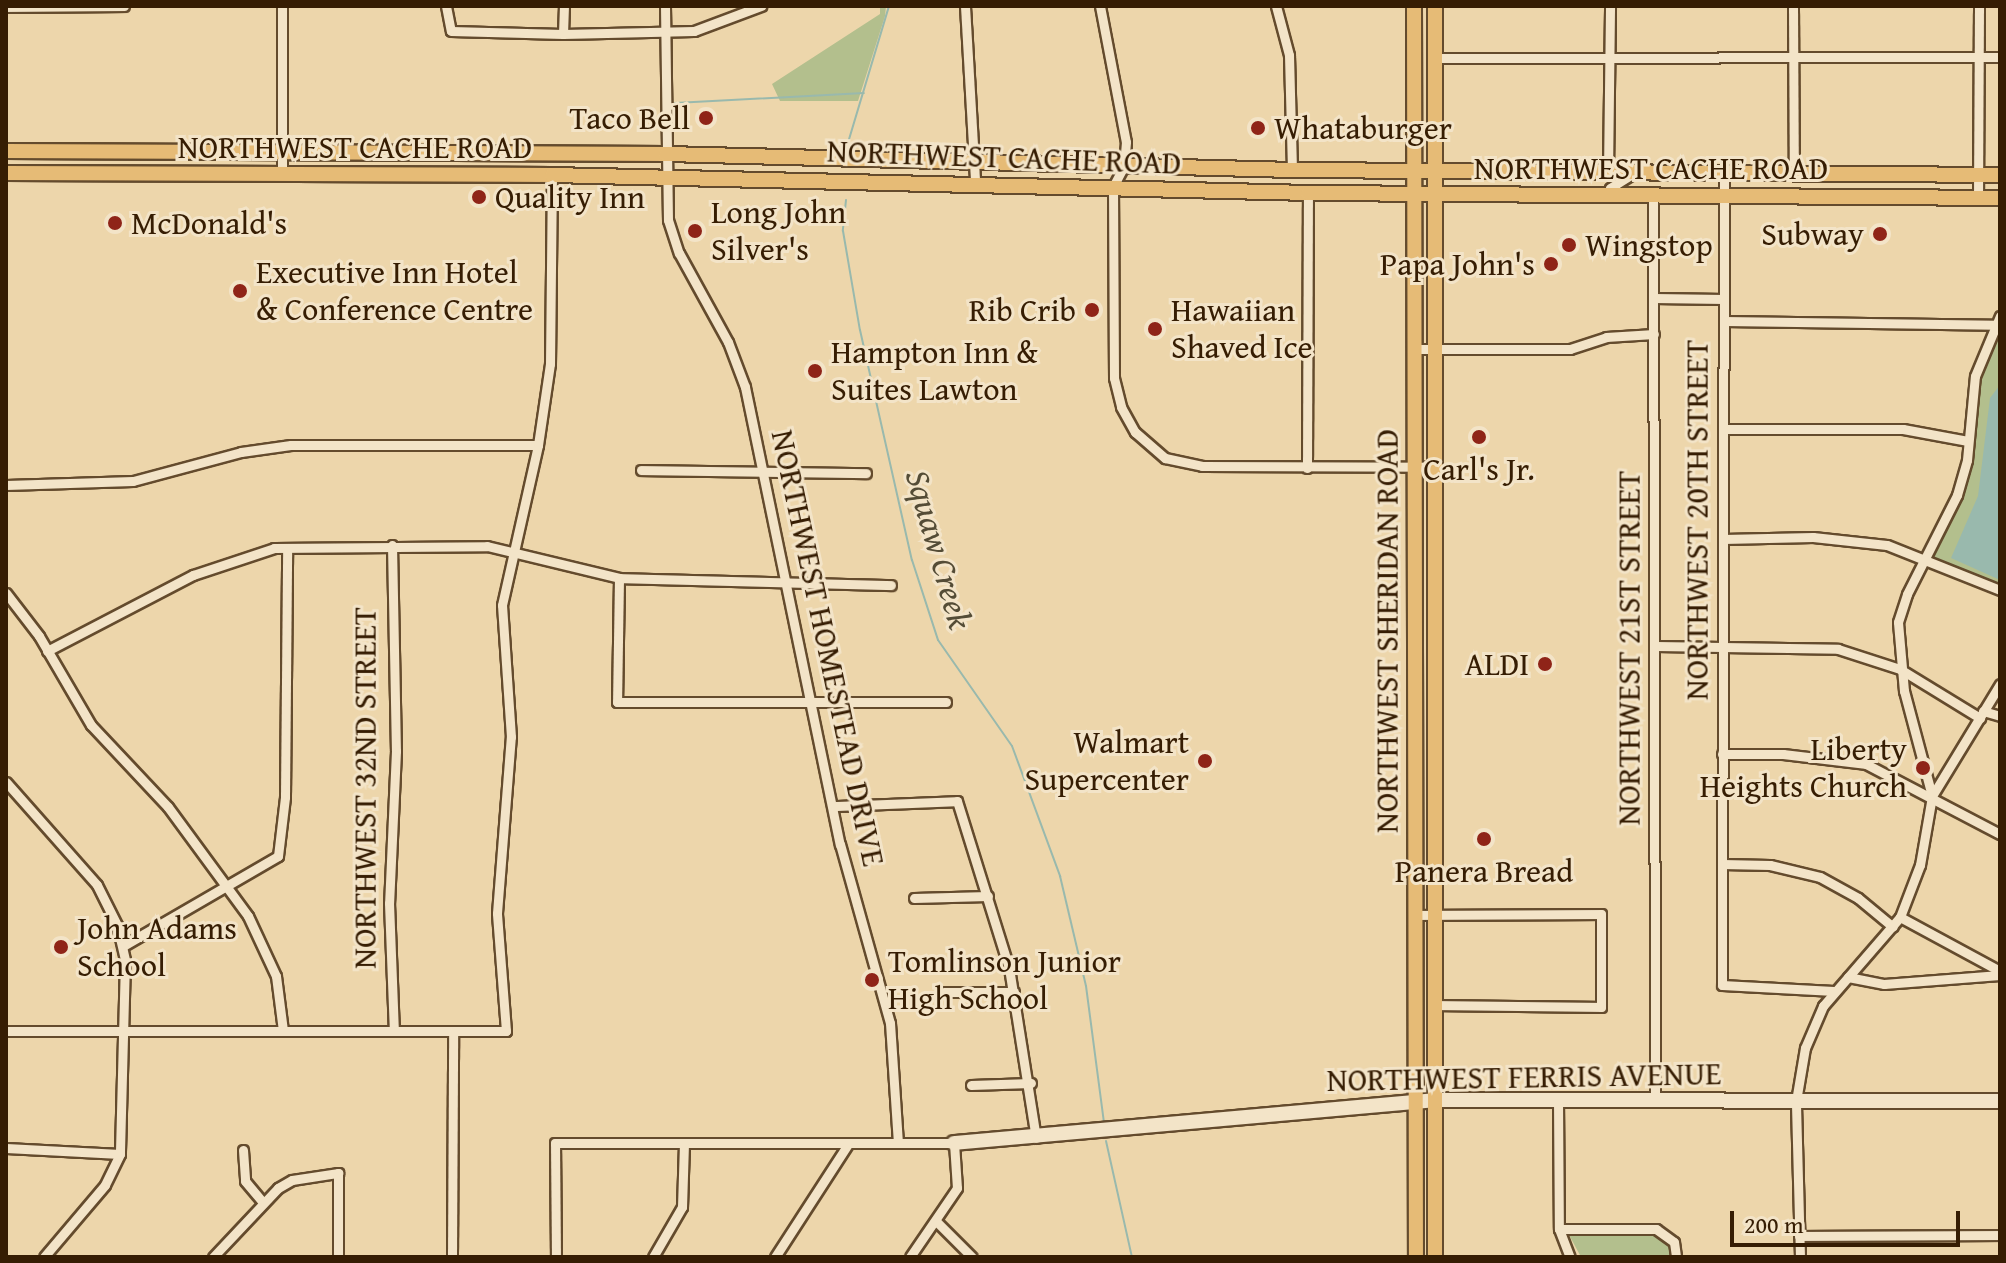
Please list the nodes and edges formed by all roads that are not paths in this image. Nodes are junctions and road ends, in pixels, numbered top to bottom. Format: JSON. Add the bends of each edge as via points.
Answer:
{"nodes":[{"id":1,"x":124,"y":6,"type":"edge"},
{"id":2,"x":282,"y":6,"type":"edge"},
{"id":3,"x":446,"y":6,"type":"edge"},
{"id":4,"x":564,"y":6,"type":"edge"},
{"id":5,"x":665,"y":6,"type":"edge"},
{"id":6,"x":761,"y":6,"type":"edge"},
{"id":7,"x":965,"y":6,"type":"edge"},
{"id":8,"x":1100,"y":6,"type":"edge"},
{"id":9,"x":1276,"y":6,"type":"edge"},
{"id":10,"x":1414,"y":6,"type":"edge"},
{"id":11,"x":1435,"y":6,"type":"edge"},
{"id":12,"x":1610,"y":6,"type":"edge"},
{"id":13,"x":1793,"y":6,"type":"edge"},
{"id":14,"x":1979,"y":6,"type":"edge"},
{"id":15,"x":6,"y":7,"type":"edge"},
{"id":16,"x":665,"y":32,"type":"junction"},
{"id":17,"x":563,"y":34,"type":"junction"},
{"id":18,"x":1793,"y":57,"type":"junction"},
{"id":19,"x":1979,"y":57,"type":"junction"},
{"id":20,"x":2000,"y":57,"type":"edge"},
{"id":21,"x":1436,"y":58,"type":"junction"},
{"id":22,"x":1610,"y":58,"type":"junction"},
{"id":23,"x":6,"y":151,"type":"edge"},
{"id":24,"x":480,"y":153,"type":"junction"},
{"id":25,"x":283,"y":154,"type":"junction"},
{"id":26,"x":666,"y":154,"type":"junction"},
{"id":27,"x":977,"y":161,"type":"junction"},
{"id":28,"x":1124,"y":166,"type":"junction"},
{"id":29,"x":1292,"y":170,"type":"junction"},
{"id":30,"x":1414,"y":172,"type":"junction"},
{"id":31,"x":1436,"y":172,"type":"junction"},
{"id":32,"x":6,"y":173,"type":"edge"},
{"id":33,"x":1608,"y":173,"type":"junction"},
{"id":34,"x":1634,"y":173,"type":"junction"},
{"id":35,"x":282,"y":174,"type":"junction"},
{"id":36,"x":1724,"y":174,"type":"junction"},
{"id":37,"x":480,"y":175,"type":"junction"},
{"id":38,"x":552,"y":175,"type":"junction"},
{"id":39,"x":1794,"y":175,"type":"junction"},
{"id":40,"x":1978,"y":175,"type":"junction"},
{"id":41,"x":2000,"y":175,"type":"edge"},
{"id":42,"x":666,"y":177,"type":"junction"},
{"id":43,"x":975,"y":182,"type":"junction"},
{"id":44,"x":1113,"y":187,"type":"junction"},
{"id":45,"x":1308,"y":193,"type":"junction"},
{"id":46,"x":1414,"y":194,"type":"junction"},
{"id":47,"x":1436,"y":194,"type":"junction"},
{"id":48,"x":1608,"y":196,"type":"junction"},
{"id":49,"x":1653,"y":196,"type":"junction"},
{"id":50,"x":1724,"y":197,"type":"junction"},
{"id":51,"x":1978,"y":198,"type":"junction"},
{"id":52,"x":2000,"y":198,"type":"edge"},
{"id":53,"x":1654,"y":298,"type":"junction"},
{"id":54,"x":1724,"y":299,"type":"junction"},
{"id":55,"x":1997,"y":320,"type":"edge"},
{"id":56,"x":1724,"y":321,"type":"junction"},
{"id":57,"x":1654,"y":334,"type":"junction"},
{"id":58,"x":1416,"y":349,"type":"junction"},
{"id":59,"x":1436,"y":349,"type":"junction"},
{"id":60,"x":1723,"y":429,"type":"junction"},
{"id":61,"x":1968,"y":441,"type":"junction"},
{"id":62,"x":538,"y":445,"type":"junction"},
{"id":63,"x":1416,"y":467,"type":"junction"},
{"id":64,"x":1435,"y":467,"type":"junction"},
{"id":65,"x":1307,"y":468,"type":"junction"},
{"id":66,"x":641,"y":470,"type":"dead end"},
{"id":67,"x":764,"y":471,"type":"junction"},
{"id":68,"x":866,"y":473,"type":"dead end"},
{"id":69,"x":6,"y":485,"type":"edge"},
{"id":70,"x":1723,"y":539,"type":"junction"},
{"id":71,"x":392,"y":545,"type":"junction"},
{"id":72,"x":287,"y":548,"type":"junction"},
{"id":73,"x":511,"y":549,"type":"junction"},
{"id":74,"x":1924,"y":559,"type":"junction"},
{"id":75,"x":619,"y":578,"type":"junction"},
{"id":76,"x":891,"y":585,"type":"dead end"},
{"id":77,"x":788,"y":586,"type":"junction"},
{"id":78,"x":2000,"y":590,"type":"edge"},
{"id":79,"x":6,"y":593,"type":"edge"},
{"id":80,"x":1722,"y":645,"type":"junction"},
{"id":81,"x":1656,"y":646,"type":"junction"},
{"id":82,"x":47,"y":651,"type":"junction"},
{"id":83,"x":1900,"y":669,"type":"junction"},
{"id":84,"x":2000,"y":684,"type":"edge"},
{"id":85,"x":814,"y":700,"type":"junction"},
{"id":86,"x":946,"y":702,"type":"dead end"},
{"id":87,"x":1982,"y":714,"type":"junction"},
{"id":88,"x":2000,"y":716,"type":"edge"},
{"id":89,"x":1415,"y":718,"type":"junction"},
{"id":90,"x":1722,"y":754,"type":"junction"},
{"id":91,"x":6,"y":782,"type":"edge"},
{"id":92,"x":1932,"y":796,"type":"junction"},
{"id":93,"x":835,"y":806,"type":"junction"},
{"id":94,"x":1414,"y":819,"type":"junction"},
{"id":95,"x":1435,"y":820,"type":"junction"},
{"id":96,"x":2000,"y":834,"type":"edge"},
{"id":97,"x":1722,"y":864,"type":"junction"},
{"id":98,"x":1436,"y":881,"type":"junction"},
{"id":99,"x":228,"y":885,"type":"junction"},
{"id":100,"x":988,"y":896,"type":"junction"},
{"id":101,"x":914,"y":898,"type":"dead end"},
{"id":102,"x":1414,"y":915,"type":"junction"},
{"id":103,"x":1436,"y":915,"type":"junction"},
{"id":104,"x":1900,"y":917,"type":"junction"},
{"id":105,"x":1893,"y":927,"type":"junction"},
{"id":106,"x":123,"y":946,"type":"junction"},
{"id":107,"x":2000,"y":973,"type":"edge"},
{"id":108,"x":1848,"y":977,"type":"junction"},
{"id":109,"x":1834,"y":991,"type":"junction"},
{"id":110,"x":944,"y":992,"type":"dead end"},
{"id":111,"x":1014,"y":992,"type":"junction"},
{"id":112,"x":1435,"y":1005,"type":"junction"},
{"id":113,"x":123,"y":1030,"type":"junction"},
{"id":114,"x":6,"y":1031,"type":"edge"},
{"id":115,"x":283,"y":1031,"type":"junction"},
{"id":116,"x":394,"y":1031,"type":"junction"},
{"id":117,"x":453,"y":1032,"type":"junction"},
{"id":118,"x":1031,"y":1083,"type":"junction"},
{"id":119,"x":971,"y":1085,"type":"dead end"},
{"id":120,"x":1655,"y":1099,"type":"junction"},
{"id":121,"x":1435,"y":1100,"type":"junction"},
{"id":122,"x":1558,"y":1100,"type":"junction"},
{"id":123,"x":1415,"y":1101,"type":"junction"},
{"id":124,"x":1796,"y":1101,"type":"junction"},
{"id":125,"x":2000,"y":1101,"type":"edge"},
{"id":126,"x":1036,"y":1138,"type":"junction"},
{"id":127,"x":898,"y":1143,"type":"junction"},
{"id":128,"x":954,"y":1143,"type":"junction"},
{"id":129,"x":684,"y":1144,"type":"junction"},
{"id":130,"x":848,"y":1144,"type":"junction"},
{"id":131,"x":6,"y":1148,"type":"edge"},
{"id":132,"x":243,"y":1150,"type":"dead end"},
{"id":133,"x":120,"y":1154,"type":"junction"},
{"id":134,"x":262,"y":1201,"type":"junction"},
{"id":135,"x":937,"y":1222,"type":"junction"},
{"id":136,"x":1559,"y":1229,"type":"junction"},
{"id":137,"x":2000,"y":1235,"type":"edge"},
{"id":138,"x":1799,"y":1236,"type":"junction"},
{"id":139,"x":44,"y":1257,"type":"edge"},
{"id":140,"x":213,"y":1257,"type":"edge"},
{"id":141,"x":338,"y":1257,"type":"edge"},
{"id":142,"x":452,"y":1257,"type":"edge"},
{"id":143,"x":556,"y":1257,"type":"edge"},
{"id":144,"x":653,"y":1257,"type":"edge"},
{"id":145,"x":775,"y":1257,"type":"edge"},
{"id":146,"x":910,"y":1257,"type":"edge"},
{"id":147,"x":972,"y":1257,"type":"edge"},
{"id":148,"x":1416,"y":1257,"type":"edge"},
{"id":149,"x":1435,"y":1257,"type":"edge"},
{"id":150,"x":1570,"y":1257,"type":"edge"},
{"id":151,"x":1676,"y":1257,"type":"edge"},
{"id":152,"x":1800,"y":1257,"type":"edge"}],
"edges":[{"from":1,"to":15,"type":"street"},
{"from":2,"to":25,"type":"street"},
{"from":3,"to":17,"type":"street","via":[[448,27],[454,32]]},
{"from":4,"to":17,"type":"street"},
{"from":5,"to":16,"type":"street","name":"NORTHWEST HOMESTEAD DRIVE"},
{"from":6,"to":16,"type":"street","via":[[708,28]]},
{"from":7,"to":27,"type":"street"},
{"from":8,"to":28,"type":"street","via":[[1123,119]]},
{"from":9,"to":29,"type":"street","via":[[1289,55]]},
{"from":10,"to":30,"type":"main road","name":"NORTHWEST SHERIDAN ROAD"},
{"from":11,"to":21,"type":"main road","name":"NORTHWEST SHERIDAN ROAD"},
{"from":12,"to":22,"type":"street"},
{"from":13,"to":18,"type":"street"},
{"from":14,"to":19,"type":"street"},
{"from":16,"to":17,"type":"street"},
{"from":16,"to":26,"type":"street","name":"NORTHWEST HOMESTEAD DRIVE"},
{"from":18,"to":19,"type":"street"},
{"from":18,"to":22,"type":"street"},
{"from":18,"to":39,"type":"street"},
{"from":19,"to":20,"type":"street"},
{"from":19,"to":40,"type":"street"},
{"from":21,"to":22,"type":"street"},
{"from":21,"to":31,"type":"main road","name":"NORTHWEST SHERIDAN ROAD"},
{"from":22,"to":33,"type":"street"},
{"from":23,"to":25,"type":"main road","name":"NORTHWEST CACHE ROAD"},
{"from":24,"to":25,"type":"main road","name":"NORTHWEST CACHE ROAD"},
{"from":24,"to":26,"type":"main road","name":"NORTHWEST CACHE ROAD"},
{"from":24,"to":37,"type":"street"},
{"from":25,"to":35,"type":"street"},
{"from":26,"to":27,"type":"main road","name":"NORTHWEST CACHE ROAD"},
{"from":26,"to":42,"type":"street","name":"NORTHWEST HOMESTEAD DRIVE"},
{"from":27,"to":28,"type":"main road","name":"NORTHWEST CACHE ROAD"},
{"from":27,"to":43,"type":"street"},
{"from":28,"to":29,"type":"main road","name":"NORTHWEST CACHE ROAD"},
{"from":28,"to":44,"type":"street"},
{"from":29,"to":30,"type":"main road","name":"NORTHWEST CACHE ROAD"},
{"from":30,"to":31,"type":"main road","name":"NORTHWEST CACHE ROAD"},
{"from":30,"to":46,"type":"main road","name":"NORTHWEST SHERIDAN ROAD"},
{"from":31,"to":33,"type":"main road","name":"NORTHWEST CACHE ROAD"},
{"from":31,"to":47,"type":"main road","name":"NORTHWEST SHERIDAN ROAD"},
{"from":32,"to":35,"type":"main road","name":"NORTHWEST CACHE ROAD"},
{"from":33,"to":34,"type":"main road","name":"NORTHWEST CACHE ROAD"},
{"from":34,"to":36,"type":"main road","name":"NORTHWEST CACHE ROAD"},
{"from":34,"to":48,"type":"street","via":[[1610,188]]},
{"from":35,"to":37,"type":"main road","name":"NORTHWEST CACHE ROAD"},
{"from":36,"to":39,"type":"main road","name":"NORTHWEST CACHE ROAD"},
{"from":36,"to":50,"type":"street","name":"NORTHWEST 20TH STREET"},
{"from":37,"to":38,"type":"main road","name":"NORTHWEST CACHE ROAD"},
{"from":38,"to":42,"type":"main road","name":"NORTHWEST CACHE ROAD"},
{"from":38,"to":62,"type":"street","via":[[552,316]]},
{"from":39,"to":40,"type":"main road","name":"NORTHWEST CACHE ROAD"},
{"from":40,"to":41,"type":"main road","name":"NORTHWEST CACHE ROAD"},
{"from":40,"to":51,"type":"street"},
{"from":42,"to":43,"type":"main road","name":"NORTHWEST CACHE ROAD"},
{"from":42,"to":67,"type":"street","name":"NORTHWEST HOMESTEAD DRIVE","via":[[674,240],[737,362]]},
{"from":43,"to":44,"type":"main road","name":"NORTHWEST CACHE ROAD"},
{"from":44,"to":45,"type":"main road","name":"NORTHWEST CACHE ROAD"},
{"from":44,"to":65,"type":"street","via":[[1114,378],[1135,432],[1154,451],[1180,463]]},
{"from":45,"to":46,"type":"main road","name":"NORTHWEST CACHE ROAD"},
{"from":45,"to":65,"type":"street"},
{"from":46,"to":47,"type":"main road","name":"NORTHWEST CACHE ROAD"},
{"from":46,"to":58,"type":"main road","name":"NORTHWEST SHERIDAN ROAD"},
{"from":47,"to":48,"type":"main road","name":"NORTHWEST CACHE ROAD"},
{"from":47,"to":59,"type":"main road","name":"NORTHWEST SHERIDAN ROAD"},
{"from":48,"to":49,"type":"main road","name":"NORTHWEST CACHE ROAD"},
{"from":49,"to":50,"type":"main road","name":"NORTHWEST CACHE ROAD"},
{"from":49,"to":53,"type":"street","name":"NORTHWEST 21ST STREET"},
{"from":50,"to":51,"type":"main road","name":"NORTHWEST CACHE ROAD"},
{"from":50,"to":54,"type":"street","name":"NORTHWEST 20TH STREET"},
{"from":51,"to":52,"type":"main road","name":"NORTHWEST CACHE ROAD"},
{"from":53,"to":54,"type":"street"},
{"from":53,"to":57,"type":"street","name":"NORTHWEST 21ST STREET"},
{"from":54,"to":56,"type":"street","name":"NORTHWEST 20TH STREET"},
{"from":55,"to":56,"type":"street"},
{"from":55,"to":61,"type":"street","via":[[1975,376]]},
{"from":56,"to":60,"type":"street","name":"NORTHWEST 20TH STREET"},
{"from":57,"to":59,"type":"street","via":[[1606,337],[1570,349]]},
{"from":57,"to":81,"type":"street","name":"NORTHWEST 21ST STREET"},
{"from":58,"to":59,"type":"street"},
{"from":58,"to":63,"type":"main road","name":"NORTHWEST SHERIDAN ROAD"},
{"from":59,"to":64,"type":"main road","name":"NORTHWEST SHERIDAN ROAD"},
{"from":60,"to":61,"type":"street","via":[[1903,429]]},
{"from":60,"to":70,"type":"street","name":"NORTHWEST 20TH STREET"},
{"from":61,"to":74,"type":"street","via":[[1957,495]]},
{"from":62,"to":69,"type":"street","via":[[291,445],[241,452],[133,481]]},
{"from":62,"to":73,"type":"street"},
{"from":63,"to":64,"type":"street"},
{"from":63,"to":65,"type":"street"},
{"from":63,"to":89,"type":"main road","name":"NORTHWEST SHERIDAN ROAD"},
{"from":64,"to":95,"type":"main road","name":"NORTHWEST SHERIDAN ROAD"},
{"from":66,"to":67,"type":"street"},
{"from":67,"to":68,"type":"street"},
{"from":67,"to":77,"type":"street","name":"NORTHWEST HOMESTEAD DRIVE"},
{"from":70,"to":74,"type":"street","via":[[1856,539]]},
{"from":70,"to":80,"type":"street","name":"NORTHWEST 20TH STREET"},
{"from":71,"to":72,"type":"street"},
{"from":71,"to":73,"type":"street"},
{"from":71,"to":116,"type":"street","name":"NORTHWEST 32ND STREET","via":[[396,751],[389,903]]},
{"from":72,"to":82,"type":"street","via":[[259,551],[193,575]]},
{"from":72,"to":99,"type":"street","via":[[283,841],[278,856]]},
{"from":73,"to":75,"type":"street"},
{"from":73,"to":117,"type":"street","via":[[500,641],[511,737],[497,913],[506,1031]]},
{"from":74,"to":78,"type":"street"},
{"from":74,"to":83,"type":"street","via":[[1901,608]]},
{"from":75,"to":77,"type":"street"},
{"from":75,"to":85,"type":"street","via":[[617,702]]},
{"from":76,"to":77,"type":"street"},
{"from":77,"to":85,"type":"street","name":"NORTHWEST HOMESTEAD DRIVE"},
{"from":79,"to":82,"type":"street"},
{"from":80,"to":81,"type":"street"},
{"from":80,"to":83,"type":"street","via":[[1838,649]]},
{"from":80,"to":90,"type":"street","name":"NORTHWEST 20TH STREET"},
{"from":81,"to":120,"type":"street","name":"NORTHWEST 21ST STREET"},
{"from":82,"to":99,"type":"street","via":[[91,725],[168,807]]},
{"from":83,"to":87,"type":"street"},
{"from":83,"to":92,"type":"street"},
{"from":84,"to":87,"type":"street"},
{"from":85,"to":86,"type":"street"},
{"from":85,"to":93,"type":"street","name":"NORTHWEST HOMESTEAD DRIVE"},
{"from":87,"to":88,"type":"street"},
{"from":87,"to":92,"type":"street"},
{"from":89,"to":94,"type":"main road","name":"NORTHWEST SHERIDAN ROAD"},
{"from":89,"to":95,"type":"main road","via":[[1421,732],[1423,816]]},
{"from":90,"to":92,"type":"street","via":[[1836,757],[1866,764]]},
{"from":90,"to":97,"type":"street","name":"NORTHWEST 20TH STREET"},
{"from":91,"to":106,"type":"street","via":[[97,885]]},
{"from":92,"to":96,"type":"street"},
{"from":92,"to":104,"type":"street","via":[[1920,865]]},
{"from":93,"to":100,"type":"street","via":[[957,801]]},
{"from":93,"to":127,"type":"street","name":"NORTHWEST HOMESTEAD DRIVE","via":[[840,844],[890,1023]]},
{"from":94,"to":98,"type":"main road","via":[[1426,826],[1428,864]]},
{"from":94,"to":102,"type":"main road","name":"NORTHWEST SHERIDAN ROAD"},
{"from":95,"to":98,"type":"main road","name":"NORTHWEST SHERIDAN ROAD"},
{"from":97,"to":105,"type":"street","via":[[1770,865],[1820,877],[1858,898]]},
{"from":97,"to":109,"type":"street","name":"NORTHWEST 20TH STREET","via":[[1723,988]]},
{"from":98,"to":103,"type":"main road","name":"NORTHWEST SHERIDAN ROAD"},
{"from":99,"to":106,"type":"street"},
{"from":99,"to":115,"type":"street","via":[[276,976]]},
{"from":100,"to":101,"type":"street"},
{"from":100,"to":111,"type":"street"},
{"from":102,"to":103,"type":"street"},
{"from":102,"to":123,"type":"main road","name":"NORTHWEST SHERIDAN ROAD"},
{"from":103,"to":112,"type":"main road","name":"NORTHWEST SHERIDAN ROAD"},
{"from":103,"to":112,"type":"street","via":[[1601,914],[1601,1007]]},
{"from":104,"to":105,"type":"street"},
{"from":104,"to":107,"type":"street"},
{"from":105,"to":108,"type":"street"},
{"from":106,"to":113,"type":"street"},
{"from":107,"to":108,"type":"street","via":[[1884,984]]},
{"from":108,"to":109,"type":"street"},
{"from":109,"to":124,"type":"street","via":[[1809,1033]]},
{"from":110,"to":111,"type":"street"},
{"from":111,"to":118,"type":"street"},
{"from":112,"to":121,"type":"main road","name":"NORTHWEST SHERIDAN ROAD"},
{"from":113,"to":114,"type":"street"},
{"from":113,"to":115,"type":"street"},
{"from":113,"to":133,"type":"street"},
{"from":115,"to":116,"type":"street"},
{"from":116,"to":117,"type":"street"},
{"from":117,"to":142,"type":"street"},
{"from":118,"to":119,"type":"street"},
{"from":118,"to":126,"type":"street"},
{"from":120,"to":122,"type":"main road","name":"NORTHWEST FERRIS AVENUE"},
{"from":120,"to":124,"type":"main road","name":"NORTHWEST FERRIS AVENUE"},
{"from":121,"to":122,"type":"main road","name":"NORTHWEST FERRIS AVENUE"},
{"from":121,"to":123,"type":"main road","name":"NORTHWEST FERRIS AVENUE"},
{"from":121,"to":149,"type":"main road","name":"NORTHWEST SHERIDAN ROAD"},
{"from":122,"to":136,"type":"street"},
{"from":123,"to":126,"type":"main road","name":"NORTHWEST FERRIS AVENUE"},
{"from":123,"to":148,"type":"main road","name":"NORTHWEST SHERIDAN ROAD"},
{"from":124,"to":125,"type":"main road","name":"NORTHWEST FERRIS AVENUE"},
{"from":124,"to":138,"type":"street"},
{"from":126,"to":128,"type":"main road","name":"NORTHWEST FERRIS AVENUE"},
{"from":127,"to":128,"type":"street"},
{"from":127,"to":130,"type":"street"},
{"from":128,"to":135,"type":"street","via":[[957,1188]]},
{"from":129,"to":130,"type":"street"},
{"from":129,"to":143,"type":"street","via":[[555,1143]]},
{"from":129,"to":144,"type":"street","via":[[682,1207]]},
{"from":130,"to":145,"type":"street"},
{"from":131,"to":133,"type":"street"},
{"from":132,"to":134,"type":"street","via":[[245,1181]]},
{"from":133,"to":139,"type":"street","via":[[105,1185]]},
{"from":134,"to":140,"type":"street"},
{"from":134,"to":141,"type":"street","via":[[292,1180],[338,1173]]},
{"from":135,"to":146,"type":"street"},
{"from":135,"to":147,"type":"street"},
{"from":136,"to":150,"type":"street"},
{"from":136,"to":151,"type":"street","via":[[1656,1229],[1674,1242]]},
{"from":137,"to":138,"type":"street"},
{"from":138,"to":152,"type":"street"}]}
